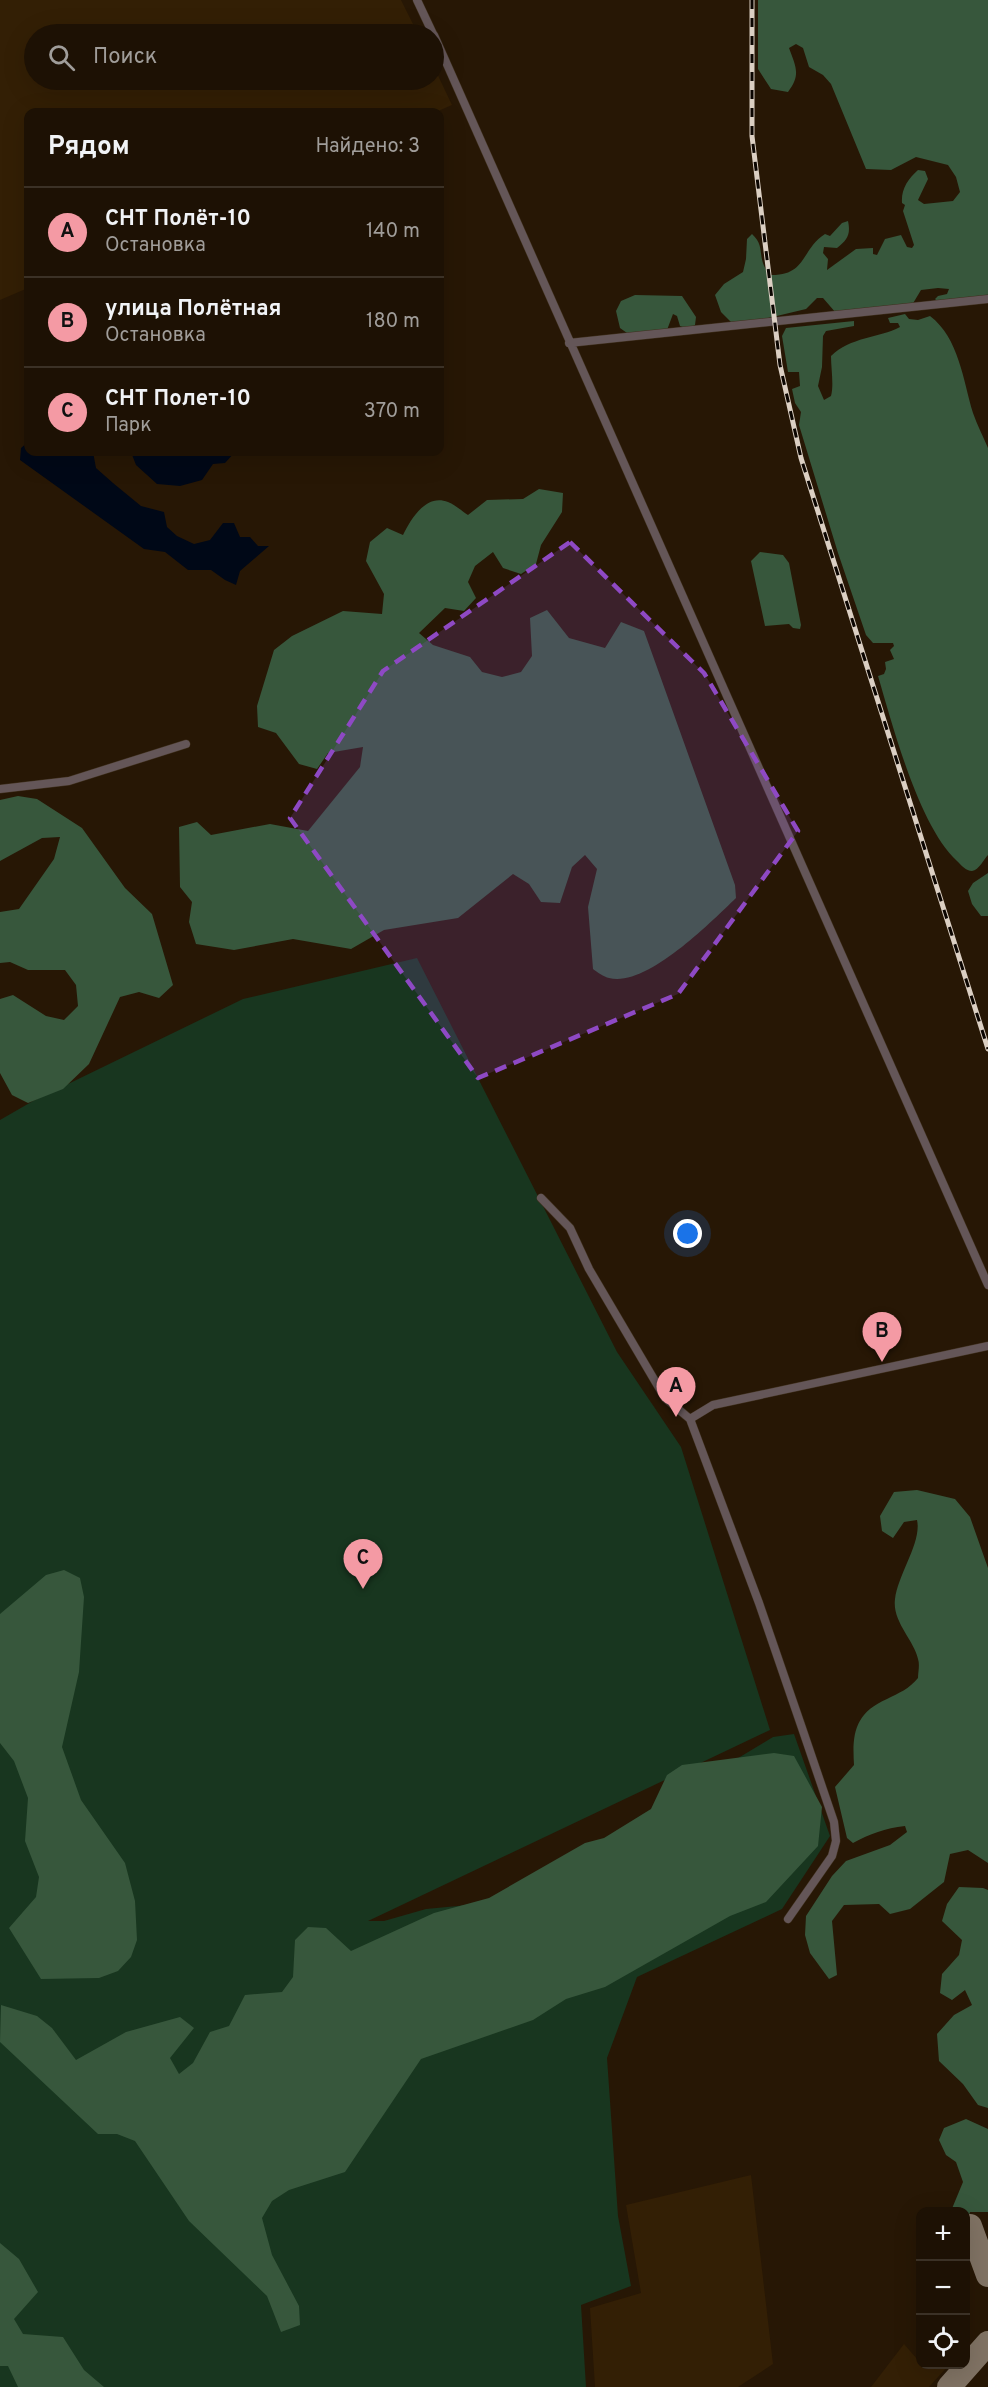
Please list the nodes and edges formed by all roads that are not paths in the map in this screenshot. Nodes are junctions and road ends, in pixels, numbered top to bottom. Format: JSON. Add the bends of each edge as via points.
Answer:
{"nodes":[{"id":1,"x":417,"y":0,"type":"edge"},
{"id":2,"x":428,"y":24,"type":"edge"},
{"id":3,"x":444,"y":58,"type":"edge"},
{"id":4,"x":988,"y":299,"type":"edge"},
{"id":5,"x":569,"y":343,"type":"junction"},
{"id":6,"x":186,"y":744,"type":"dead end"},
{"id":7,"x":0,"y":789,"type":"edge"},
{"id":8,"x":541,"y":1198,"type":"dead end"},
{"id":9,"x":988,"y":1285,"type":"edge"},
{"id":10,"x":988,"y":1346,"type":"edge"},
{"id":11,"x":690,"y":1419,"type":"junction"},
{"id":12,"x":788,"y":1919,"type":"dead end"}],
"edges":[{"from":1,"to":2,"type":"street"},
{"from":3,"to":5,"type":"street"},
{"from":4,"to":5,"type":"street"},
{"from":5,"to":9,"type":"street"},
{"from":6,"to":7,"type":"street","via":[[69,782]]},
{"from":8,"to":11,"type":"street","via":[[570,1228],[589,1269],[665,1398]]},
{"from":10,"to":11,"type":"street","via":[[713,1405]]},
{"from":11,"to":12,"type":"street","via":[[759,1603],[834,1822],[836,1841],[832,1857]]}]}
